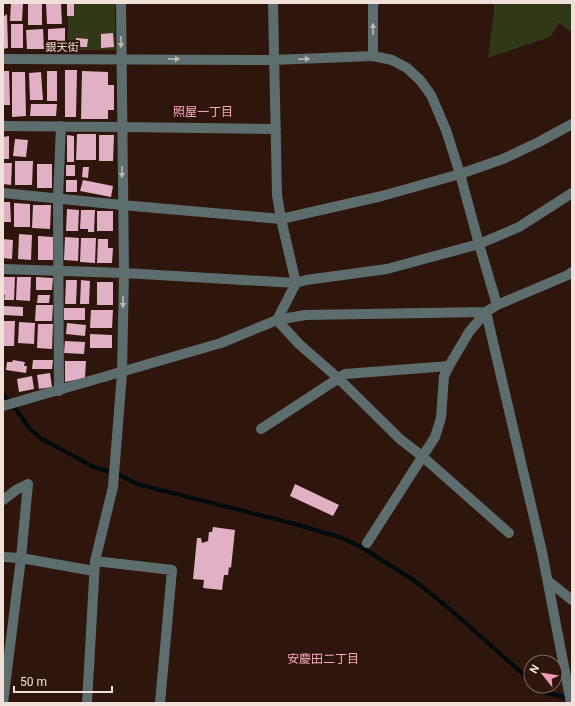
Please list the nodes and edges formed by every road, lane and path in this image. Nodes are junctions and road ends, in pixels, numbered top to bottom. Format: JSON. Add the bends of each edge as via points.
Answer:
{"nodes":[{"id":1,"x":121,"y":3,"type":"edge"},
{"id":2,"x":272,"y":3,"type":"edge"},
{"id":3,"x":374,"y":3,"type":"edge"},
{"id":4,"x":376,"y":56,"type":"junction"},
{"id":5,"x":3,"y":58,"type":"edge"},
{"id":6,"x":121,"y":59,"type":"junction"},
{"id":7,"x":273,"y":60,"type":"junction"},
{"id":8,"x":572,"y":124,"type":"edge"},
{"id":9,"x":3,"y":126,"type":"edge"},
{"id":10,"x":61,"y":126,"type":"junction"},
{"id":11,"x":122,"y":127,"type":"junction"},
{"id":12,"x":276,"y":129,"type":"junction"},
{"id":13,"x":460,"y":174,"type":"junction"},
{"id":14,"x":3,"y":192,"type":"edge"},
{"id":15,"x":572,"y":193,"type":"edge"},
{"id":16,"x":58,"y":198,"type":"junction"},
{"id":17,"x":122,"y":205,"type":"junction"},
{"id":18,"x":281,"y":219,"type":"junction"},
{"id":19,"x":479,"y":244,"type":"junction"},
{"id":20,"x":3,"y":269,"type":"edge"},
{"id":21,"x":59,"y":271,"type":"junction"},
{"id":22,"x":124,"y":272,"type":"junction"},
{"id":23,"x":572,"y":272,"type":"edge"},
{"id":24,"x":296,"y":283,"type":"junction"},
{"id":25,"x":497,"y":305,"type":"junction"},
{"id":26,"x":486,"y":312,"type":"junction"},
{"id":27,"x":277,"y":320,"type":"junction"},
{"id":28,"x":448,"y":366,"type":"junction"},
{"id":29,"x":122,"y":373,"type":"junction"},
{"id":30,"x":338,"y":378,"type":"junction"},
{"id":31,"x":59,"y":391,"type":"junction"},
{"id":32,"x":6,"y":406,"type":"edge"},
{"id":33,"x":261,"y":429,"type":"dead end"},
{"id":34,"x":423,"y":457,"type":"junction"},
{"id":35,"x":3,"y":500,"type":"edge"},
{"id":36,"x":508,"y":533,"type":"dead end"},
{"id":37,"x":367,"y":543,"type":"dead end"},
{"id":38,"x":3,"y":557,"type":"edge"},
{"id":39,"x":21,"y":558,"type":"junction"},
{"id":40,"x":95,"y":566,"type":"junction"},
{"id":41,"x":548,"y":581,"type":"junction"},
{"id":42,"x":572,"y":600,"type":"edge"},
{"id":43,"x":4,"y":703,"type":"edge"},
{"id":44,"x":87,"y":703,"type":"edge"},
{"id":45,"x":160,"y":703,"type":"edge"},
{"id":46,"x":571,"y":703,"type":"edge"}],
"edges":[{"from":1,"to":6,"type":"street","one_way":true},
{"from":2,"to":7,"type":"street"},
{"from":4,"to":3,"type":"street","one_way":true,"via":[[372,6]]},
{"from":7,"to":4,"type":"street","name":"銀天街","one_way":true},
{"from":4,"to":13,"type":"street","via":[[392,60],[407,68],[432,95]]},
{"from":5,"to":6,"type":"street","name":"銀天街"},
{"from":6,"to":7,"type":"street","name":"銀天街","one_way":true},
{"from":6,"to":11,"type":"street"},
{"from":7,"to":12,"type":"street"},
{"from":8,"to":13,"type":"street","via":[[503,159]]},
{"from":9,"to":10,"type":"street"},
{"from":10,"to":11,"type":"street"},
{"from":10,"to":16,"type":"street"},
{"from":11,"to":12,"type":"street"},
{"from":11,"to":17,"type":"street","one_way":true},
{"from":12,"to":18,"type":"street","via":[[277,195]]},
{"from":13,"to":18,"type":"street","via":[[382,196]]},
{"from":13,"to":19,"type":"street"},
{"from":14,"to":16,"type":"street"},
{"from":15,"to":19,"type":"street","via":[[519,227]]},
{"from":16,"to":17,"type":"street"},
{"from":16,"to":21,"type":"street"},
{"from":17,"to":18,"type":"street"},
{"from":17,"to":22,"type":"street"},
{"from":18,"to":24,"type":"street"},
{"from":19,"to":24,"type":"street","via":[[387,269]]},
{"from":19,"to":25,"type":"street"},
{"from":20,"to":21,"type":"street"},
{"from":21,"to":22,"type":"street"},
{"from":21,"to":31,"type":"street"},
{"from":22,"to":24,"type":"street"},
{"from":22,"to":29,"type":"street","one_way":true},
{"from":23,"to":25,"type":"street"},
{"from":24,"to":27,"type":"street"},
{"from":25,"to":26,"type":"street"},
{"from":26,"to":27,"type":"street","via":[[306,315]]},
{"from":26,"to":28,"type":"street","via":[[469,332]]},
{"from":26,"to":41,"type":"street"},
{"from":27,"to":29,"type":"street","via":[[221,344]]},
{"from":27,"to":30,"type":"street","via":[[299,344]]},
{"from":28,"to":30,"type":"street","via":[[345,374]]},
{"from":28,"to":34,"type":"street","via":[[444,376],[441,418],[436,437]]},
{"from":29,"to":31,"type":"street"},
{"from":29,"to":40,"type":"street","via":[[113,487]]},
{"from":30,"to":33,"type":"street"},
{"from":30,"to":34,"type":"street","via":[[400,439]]},
{"from":31,"to":32,"type":"street"},
{"from":34,"to":36,"type":"street"},
{"from":34,"to":37,"type":"street"},
{"from":35,"to":39,"type":"street","via":[[28,484]]},
{"from":38,"to":39,"type":"street"},
{"from":39,"to":40,"type":"street"},
{"from":39,"to":43,"type":"street"},
{"from":40,"to":44,"type":"street"},
{"from":40,"to":45,"type":"street","via":[[172,570]]},
{"from":41,"to":42,"type":"street"},
{"from":41,"to":46,"type":"street"}]}
